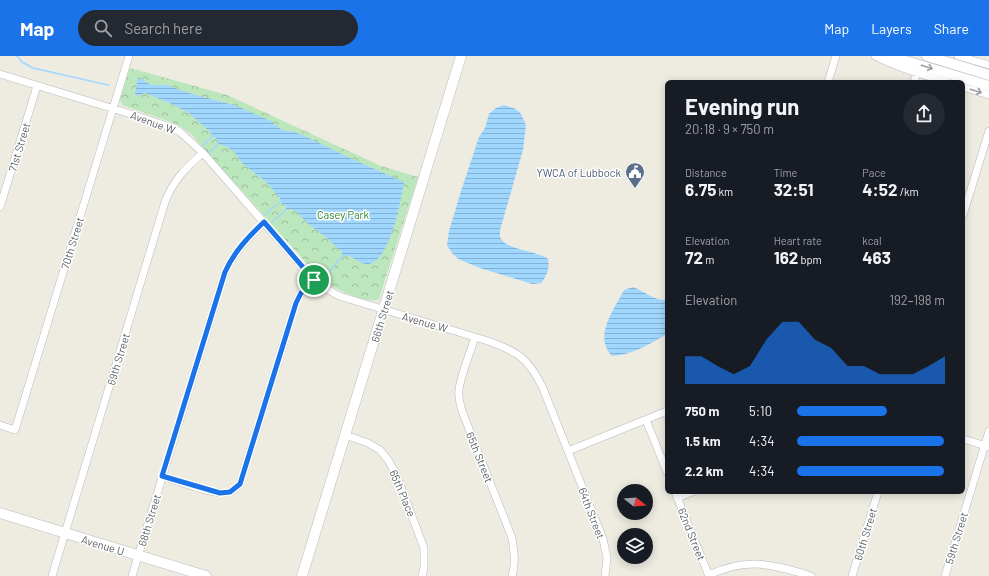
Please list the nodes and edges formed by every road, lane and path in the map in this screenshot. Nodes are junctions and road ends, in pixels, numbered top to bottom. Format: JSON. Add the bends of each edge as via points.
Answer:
{"nodes":[{"id":1,"x":129,"y":56,"type":"edge"},
{"id":2,"x":461,"y":56,"type":"edge"},
{"id":3,"x":836,"y":56,"type":"edge"},
{"id":4,"x":875,"y":56,"type":"edge"},
{"id":5,"x":890,"y":56,"type":"edge"},
{"id":6,"x":927,"y":56,"type":"edge"},
{"id":7,"x":958,"y":56,"type":"edge"},
{"id":8,"x":980,"y":59,"type":"edge"},
{"id":9,"x":989,"y":65,"type":"edge"},
{"id":10,"x":917,"y":73,"type":"junction"},
{"id":11,"x":0,"y":74,"type":"edge"},
{"id":12,"x":989,"y":75,"type":"edge"},
{"id":13,"x":829,"y":80,"type":"edge"},
{"id":14,"x":915,"y":80,"type":"edge"},
{"id":15,"x":940,"y":80,"type":"edge"},
{"id":16,"x":37,"y":86,"type":"junction"},
{"id":17,"x":989,"y":86,"type":"edge"},
{"id":18,"x":965,"y":88,"type":"edge"},
{"id":19,"x":989,"y":94,"type":"edge"},
{"id":20,"x":112,"y":108,"type":"junction"},
{"id":21,"x":989,"y":131,"type":"edge"},
{"id":22,"x":202,"y":153,"type":"junction"},
{"id":23,"x":0,"y":208,"type":"edge"},
{"id":24,"x":965,"y":209,"type":"edge"},
{"id":25,"x":264,"y":222,"type":"junction"},
{"id":26,"x":314,"y":280,"type":"junction"},
{"id":27,"x":383,"y":310,"type":"junction"},
{"id":28,"x":476,"y":337,"type":"junction"},
{"id":29,"x":665,"y":412,"type":"edge"},
{"id":30,"x":646,"y":420,"type":"junction"},
{"id":31,"x":0,"y":425,"type":"edge"},
{"id":32,"x":989,"y":431,"type":"edge"},
{"id":33,"x":345,"y":435,"type":"junction"},
{"id":34,"x":965,"y":440,"type":"edge"},
{"id":35,"x":987,"y":446,"type":"edge"},
{"id":36,"x":568,"y":451,"type":"junction"},
{"id":37,"x":665,"y":467,"type":"edge"},
{"id":38,"x":162,"y":476,"type":"junction"},
{"id":39,"x":877,"y":494,"type":"edge"},
{"id":40,"x":676,"y":495,"type":"edge"},
{"id":41,"x":0,"y":513,"type":"edge"},
{"id":42,"x":65,"y":533,"type":"junction"},
{"id":43,"x":138,"y":555,"type":"junction"},
{"id":44,"x":52,"y":576,"type":"edge"},
{"id":45,"x":132,"y":576,"type":"edge"},
{"id":46,"x":206,"y":576,"type":"edge"},
{"id":47,"x":302,"y":576,"type":"edge"},
{"id":48,"x":422,"y":576,"type":"edge"},
{"id":49,"x":512,"y":576,"type":"edge"},
{"id":50,"x":605,"y":576,"type":"edge"},
{"id":51,"x":709,"y":576,"type":"edge"},
{"id":52,"x":811,"y":576,"type":"edge"},
{"id":53,"x":852,"y":576,"type":"edge"},
{"id":54,"x":945,"y":576,"type":"edge"}],
"edges":[{"from":1,"to":20,"type":"street","name":"70th Street"},
{"from":2,"to":27,"type":"street","name":"66th Street"},
{"from":3,"to":13,"type":"street"},
{"from":4,"to":10,"type":"street"},
{"from":5,"to":17,"type":"street","one_way":true},
{"from":6,"to":12,"type":"street"},
{"from":7,"to":8,"type":"street"},
{"from":8,"to":9,"type":"street"},
{"from":10,"to":14,"type":"street"},
{"from":10,"to":15,"type":"street"},
{"from":11,"to":16,"type":"street","name":"Avenue W"},
{"from":16,"to":20,"type":"street","name":"Avenue W"},
{"from":16,"to":23,"type":"street","name":"71st Street"},
{"from":18,"to":19,"type":"street","one_way":true},
{"from":20,"to":22,"type":"street","name":"Avenue W","via":[[180,132]]},
{"from":20,"to":31,"type":"street","name":"70th Street","via":[[15,430]]},
{"from":21,"to":24,"type":"street"},
{"from":22,"to":25,"type":"street","name":"Avenue W"},
{"from":22,"to":42,"type":"street","name":"69th Street","via":[[183,171],[166,202]]},
{"from":25,"to":26,"type":"street","name":"Avenue W"},
{"from":25,"to":38,"type":"street","name":"68th Street","via":[[242,244],[225,272]]},
{"from":26,"to":27,"type":"street","name":"Avenue W","via":[[339,296]]},
{"from":26,"to":38,"type":"street","via":[[301,293],[296,303],[243,478],[237,488],[225,493],[215,492]]},
{"from":27,"to":28,"type":"street","name":"Avenue W"},
{"from":27,"to":33,"type":"street","name":"66th Street"},
{"from":28,"to":36,"type":"street","name":"Avenue W","via":[[509,348],[531,366],[542,386]]},
{"from":28,"to":49,"type":"street","name":"65th Street","via":[[462,377],[459,400],[512,538],[515,568]]},
{"from":29,"to":30,"type":"street"},
{"from":30,"to":36,"type":"street"},
{"from":30,"to":37,"type":"street"},
{"from":32,"to":35,"type":"street","name":"59th Street"},
{"from":33,"to":47,"type":"street","name":"66th Street"},
{"from":33,"to":48,"type":"street","name":"65th Place","via":[[380,450],[396,474],[423,543],[425,553]]},
{"from":34,"to":35,"type":"street"},
{"from":35,"to":54,"type":"street","name":"59th Street"},
{"from":36,"to":50,"type":"street","name":"64th Street","via":[[603,539],[607,558]]},
{"from":38,"to":43,"type":"street","name":"68th Street"},
{"from":39,"to":53,"type":"street","name":"60th Street"},
{"from":40,"to":51,"type":"street","name":"62nd Street"},
{"from":41,"to":42,"type":"street","name":"Avenue U"},
{"from":42,"to":43,"type":"street","name":"Avenue U"},
{"from":42,"to":44,"type":"street","name":"69th Street"},
{"from":43,"to":45,"type":"street","name":"68th Street"},
{"from":43,"to":46,"type":"street","name":"Avenue U"},
{"from":51,"to":52,"type":"street","via":[[726,568],[762,564]]}]}
